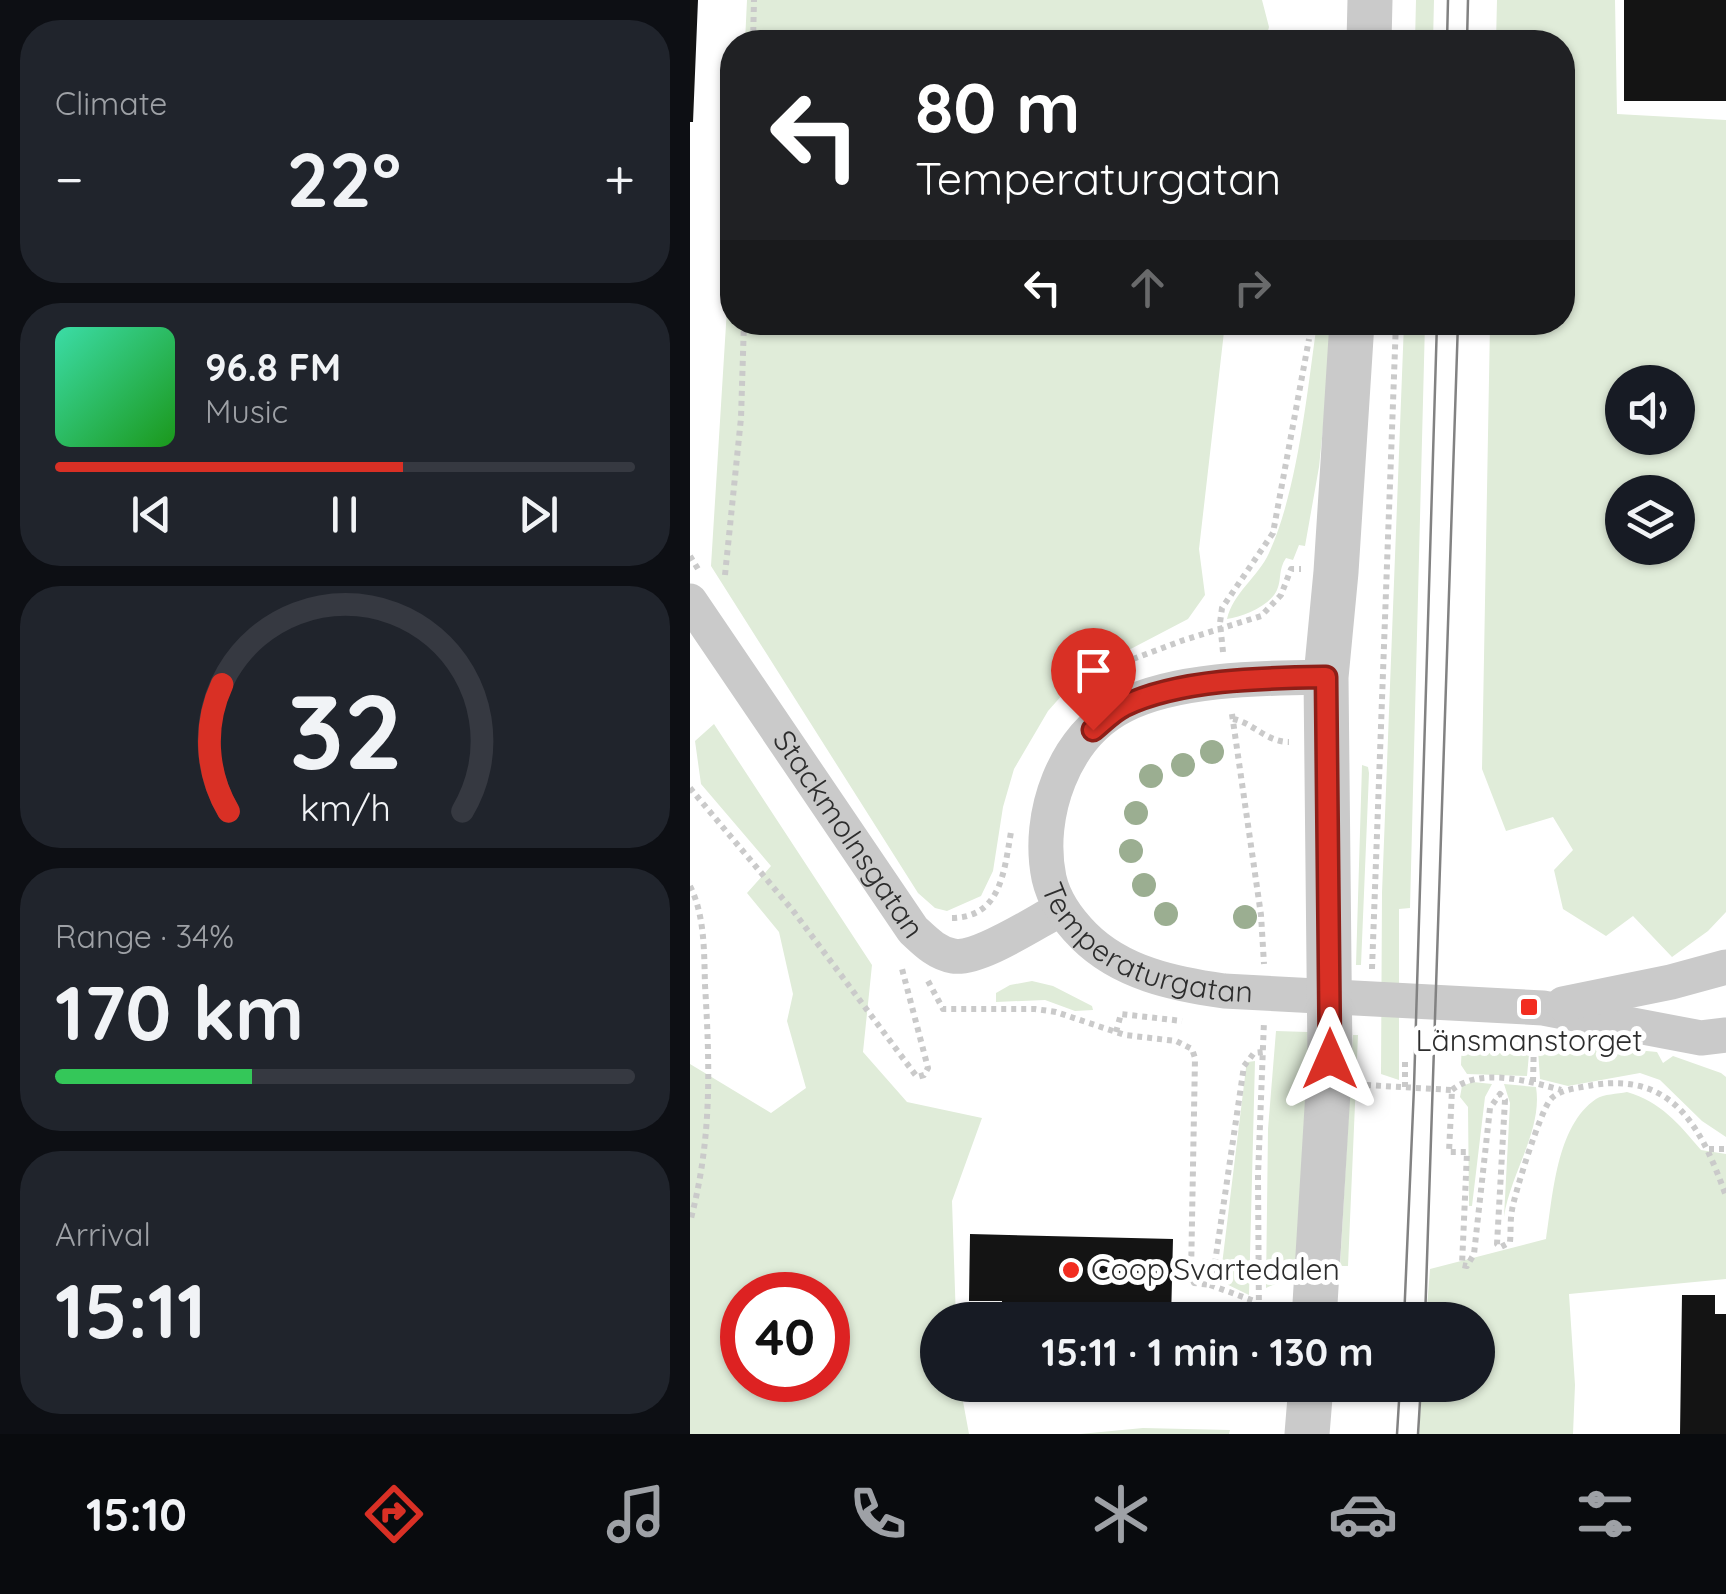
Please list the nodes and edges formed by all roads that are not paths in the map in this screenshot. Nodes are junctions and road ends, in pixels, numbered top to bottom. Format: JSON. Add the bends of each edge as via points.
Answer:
{"nodes":[{"id":1,"x":1370,"y":0,"type":"edge"},
{"id":2,"x":1369,"y":30,"type":"edge"},
{"id":3,"x":1351,"y":335,"type":"edge"},
{"id":4,"x":695,"y":588,"type":"edge"},
{"id":5,"x":1326,"y":677,"type":"junction"},
{"id":6,"x":1061,"y":909,"type":"junction"},
{"id":7,"x":1726,"y":967,"type":"edge"},
{"id":8,"x":1542,"y":1008,"type":"junction"},
{"id":9,"x":1726,"y":1036,"type":"edge"},
{"id":10,"x":1315,"y":1302,"type":"edge"},
{"id":11,"x":1310,"y":1402,"type":"edge"},
{"id":12,"x":1307,"y":1434,"type":"edge"}],
"edges":[{"from":1,"to":2,"type":"street"},
{"from":3,"to":5,"type":"street"},
{"from":4,"to":6,"type":"street","name":"Stackmolnsgatan","via":[[930,946],[955,957],[976,953]]},
{"from":5,"to":6,"type":"street","name":"Temperaturgatan","via":[[1154,694],[1120,707],[1093,730],[1065,764],[1050,803],[1049,877]]},
{"from":5,"to":10,"type":"street","via":[[1330,1059]]},
{"from":6,"to":8,"type":"street","name":"Temperaturgatan","via":[[1107,954],[1174,984]]},
{"from":7,"to":8,"type":"street","name":"Temperaturgatan"},
{"from":8,"to":9,"type":"street","name":"Temperaturgatan","via":[[1700,1038]]},
{"from":11,"to":12,"type":"street"}]}
